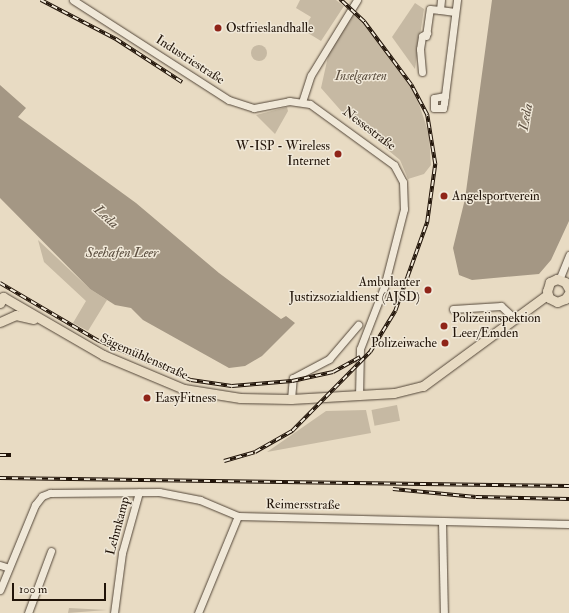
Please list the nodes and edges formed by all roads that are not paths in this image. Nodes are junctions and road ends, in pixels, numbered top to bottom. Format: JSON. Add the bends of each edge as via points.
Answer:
{"nodes":[{"id":1,"x":74,"y":0,"type":"edge"},
{"id":2,"x":357,"y":0,"type":"edge"},
{"id":3,"x":441,"y":0,"type":"edge"},
{"id":4,"x":457,"y":0,"type":"edge"},
{"id":5,"x":440,"y":10,"type":"junction"},
{"id":6,"x":455,"y":12,"type":"junction"},
{"id":7,"x":422,"y":72,"type":"dead end"},
{"id":8,"x":445,"y":96,"type":"dead end"},
{"id":9,"x":302,"y":102,"type":"junction"},
{"id":10,"x":569,"y":255,"type":"edge"},
{"id":11,"x":559,"y":280,"type":"junction"},
{"id":12,"x":569,"y":289,"type":"edge"},
{"id":13,"x":569,"y":294,"type":"edge"},
{"id":14,"x":547,"y":295,"type":"junction"},
{"id":15,"x":1,"y":298,"type":"edge"},
{"id":16,"x":454,"y":309,"type":"dead end"},
{"id":17,"x":514,"y":317,"type":"junction"},
{"id":18,"x":0,"y":322,"type":"edge"},
{"id":19,"x":43,"y":322,"type":"junction"},
{"id":20,"x":358,"y":325,"type":"dead end"},
{"id":21,"x":359,"y":395,"type":"junction"},
{"id":22,"x":291,"y":399,"type":"junction"},
{"id":23,"x":139,"y":492,"type":"junction"},
{"id":24,"x":238,"y":516,"type":"junction"},
{"id":25,"x":442,"y":521,"type":"junction"},
{"id":26,"x":569,"y":524,"type":"edge"},
{"id":27,"x":51,"y":551,"type":"dead end"},
{"id":28,"x":0,"y":565,"type":"edge"},
{"id":29,"x":9,"y":568,"type":"junction"},
{"id":30,"x":0,"y":590,"type":"edge"},
{"id":31,"x":28,"y":613,"type":"edge"},
{"id":32,"x":114,"y":613,"type":"edge"},
{"id":33,"x":198,"y":613,"type":"edge"},
{"id":34,"x":444,"y":613,"type":"edge"}],
"edges":[{"from":1,"to":9,"type":"street","name":"Industriestraße","via":[[237,104],[254,108]]},
{"from":2,"to":9,"type":"street","via":[[311,75]]},
{"from":3,"to":5,"type":"street"},
{"from":4,"to":6,"type":"street"},
{"from":5,"to":6,"type":"street"},
{"from":5,"to":7,"type":"street","via":[[430,9],[427,35],[422,36]]},
{"from":6,"to":8,"type":"street"},
{"from":9,"to":21,"type":"street","name":"Nessestraße","via":[[318,107],[388,157],[401,177],[404,199],[402,220],[378,305],[360,349]]},
{"from":10,"to":11,"type":"street"},
{"from":11,"to":12,"type":"main road"},
{"from":11,"to":14,"type":"main road","via":[[549,284]]},
{"from":13,"to":14,"type":"main road","via":[[559,302]]},
{"from":14,"to":17,"type":"main road","name":"Sägemühlenstraße"},
{"from":15,"to":19,"type":"main road","name":"Sägemühlenstraße"},
{"from":16,"to":17,"type":"street","via":[[502,306]]},
{"from":17,"to":21,"type":"main road","name":"Sägemühlenstraße","via":[[429,383],[405,391]]},
{"from":18,"to":19,"type":"main road","via":[[16,316]]},
{"from":19,"to":22,"type":"main road","name":"Sägemühlenstraße","via":[[103,355],[184,389],[240,398]]},
{"from":20,"to":22,"type":"street","via":[[332,356],[293,378]]},
{"from":21,"to":22,"type":"main road","name":"Sägemühlenstraße"},
{"from":23,"to":24,"type":"street","name":"Reimersstraße","via":[[183,495]]},
{"from":23,"to":29,"type":"street","name":"Reimersstraße","via":[[42,496]]},
{"from":23,"to":32,"type":"street","name":"Lehmkamp","via":[[122,553]]},
{"from":24,"to":25,"type":"street","name":"Reimersstraße"},
{"from":24,"to":33,"type":"street"},
{"from":25,"to":26,"type":"street","name":"Reimersstraße"},
{"from":25,"to":34,"type":"street"},
{"from":27,"to":31,"type":"street"},
{"from":28,"to":29,"type":"street"},
{"from":29,"to":30,"type":"street"}]}
